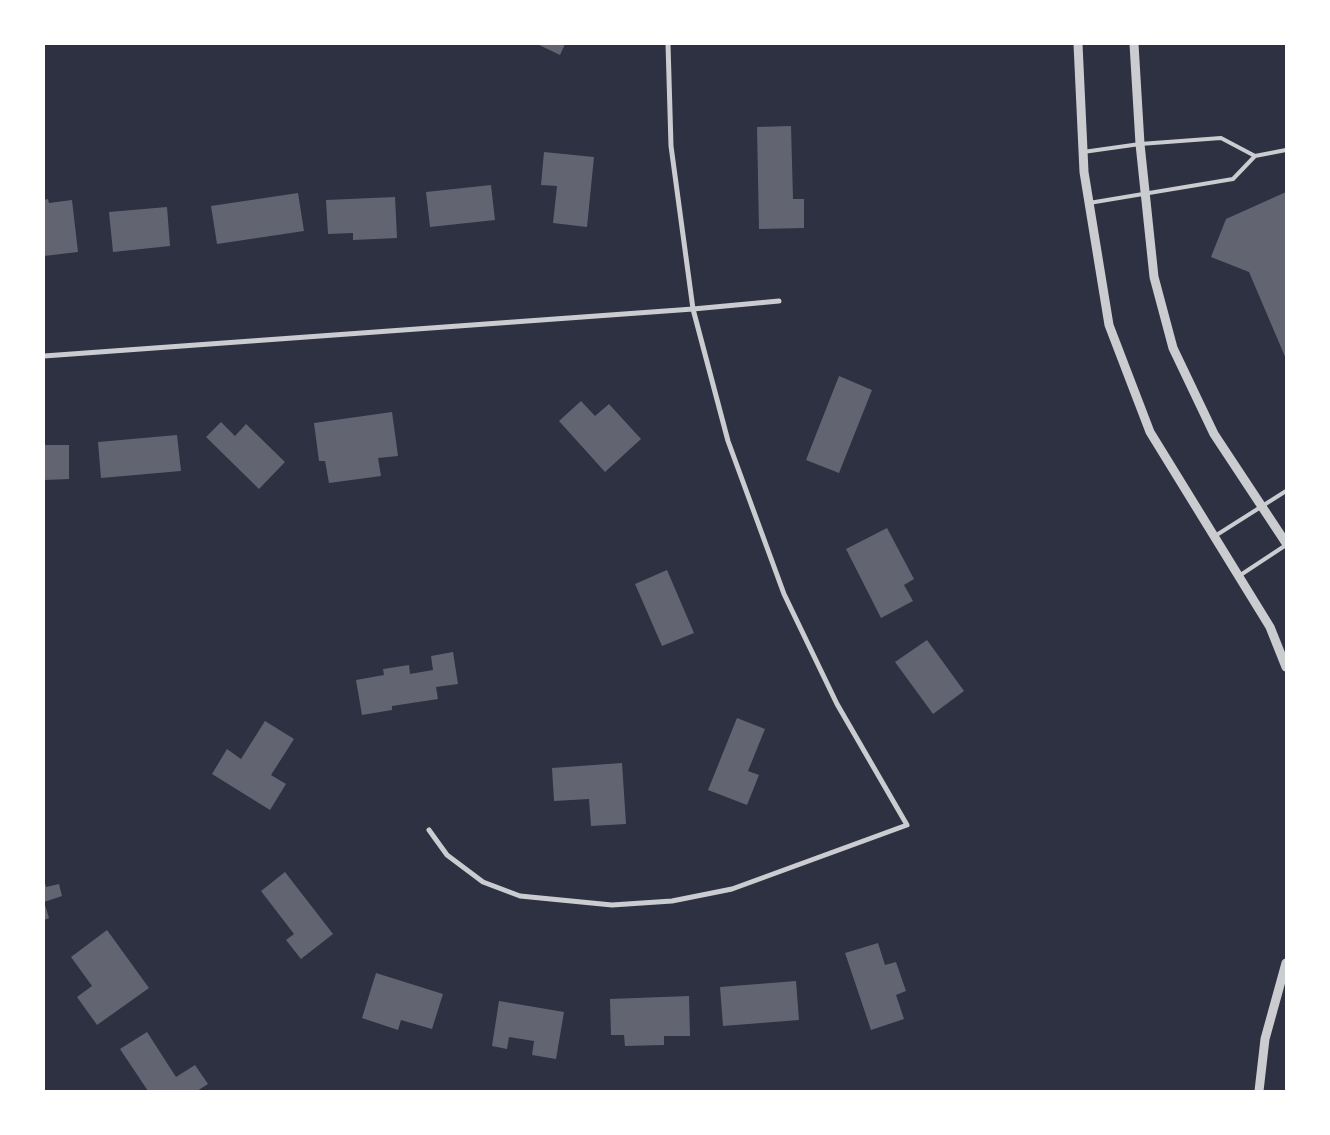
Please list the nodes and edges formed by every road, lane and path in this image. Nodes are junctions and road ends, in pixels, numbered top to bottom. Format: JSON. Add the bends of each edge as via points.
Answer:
{"nodes":[{"id":1,"x":668,"y":44,"type":"edge"},
{"id":2,"x":1078,"y":44,"type":"edge"},
{"id":3,"x":1134,"y":44,"type":"edge"},
{"id":4,"x":1140,"y":144,"type":"junction"},
{"id":5,"x":1286,"y":150,"type":"edge"},
{"id":6,"x":1083,"y":152,"type":"junction"},
{"id":7,"x":1255,"y":156,"type":"junction"},
{"id":8,"x":1146,"y":194,"type":"junction"},
{"id":9,"x":1089,"y":203,"type":"junction"},
{"id":10,"x":779,"y":301,"type":"dead end"},
{"id":11,"x":693,"y":310,"type":"junction"},
{"id":12,"x":44,"y":356,"type":"edge"},
{"id":13,"x":1286,"y":492,"type":"edge"},
{"id":14,"x":1262,"y":507,"type":"junction"},
{"id":15,"x":1214,"y":536,"type":"junction"},
{"id":16,"x":1286,"y":544,"type":"edge"},
{"id":17,"x":1239,"y":576,"type":"junction"},
{"id":18,"x":1286,"y":667,"type":"edge"},
{"id":19,"x":429,"y":830,"type":"dead end"},
{"id":20,"x":1286,"y":963,"type":"edge"},
{"id":21,"x":1259,"y":1091,"type":"edge"}],
"edges":[{"from":1,"to":11,"type":"street","via":[[671,146]]},
{"from":2,"to":6,"type":"street"},
{"from":3,"to":4,"type":"street"},
{"from":4,"to":6,"type":"lane"},
{"from":4,"to":7,"type":"lane","via":[[1220,138]]},
{"from":4,"to":8,"type":"street"},
{"from":5,"to":7,"type":"lane"},
{"from":6,"to":9,"type":"street"},
{"from":7,"to":8,"type":"lane","via":[[1233,179]]},
{"from":8,"to":9,"type":"lane"},
{"from":8,"to":14,"type":"street","via":[[1154,278],[1173,348],[1214,434]]},
{"from":9,"to":15,"type":"street","via":[[1109,326],[1150,432]]},
{"from":10,"to":11,"type":"street"},
{"from":11,"to":12,"type":"street"},
{"from":11,"to":19,"type":"street","via":[[728,441],[784,594],[838,704],[907,825],[732,888],[672,901],[612,905],[520,896],[483,882],[447,855]]},
{"from":13,"to":14,"type":"lane"},
{"from":14,"to":15,"type":"lane"},
{"from":14,"to":16,"type":"street"},
{"from":15,"to":17,"type":"street"},
{"from":16,"to":17,"type":"lane"},
{"from":17,"to":18,"type":"street","via":[[1270,627]]},
{"from":20,"to":21,"type":"street","via":[[1265,1039]]}]}
